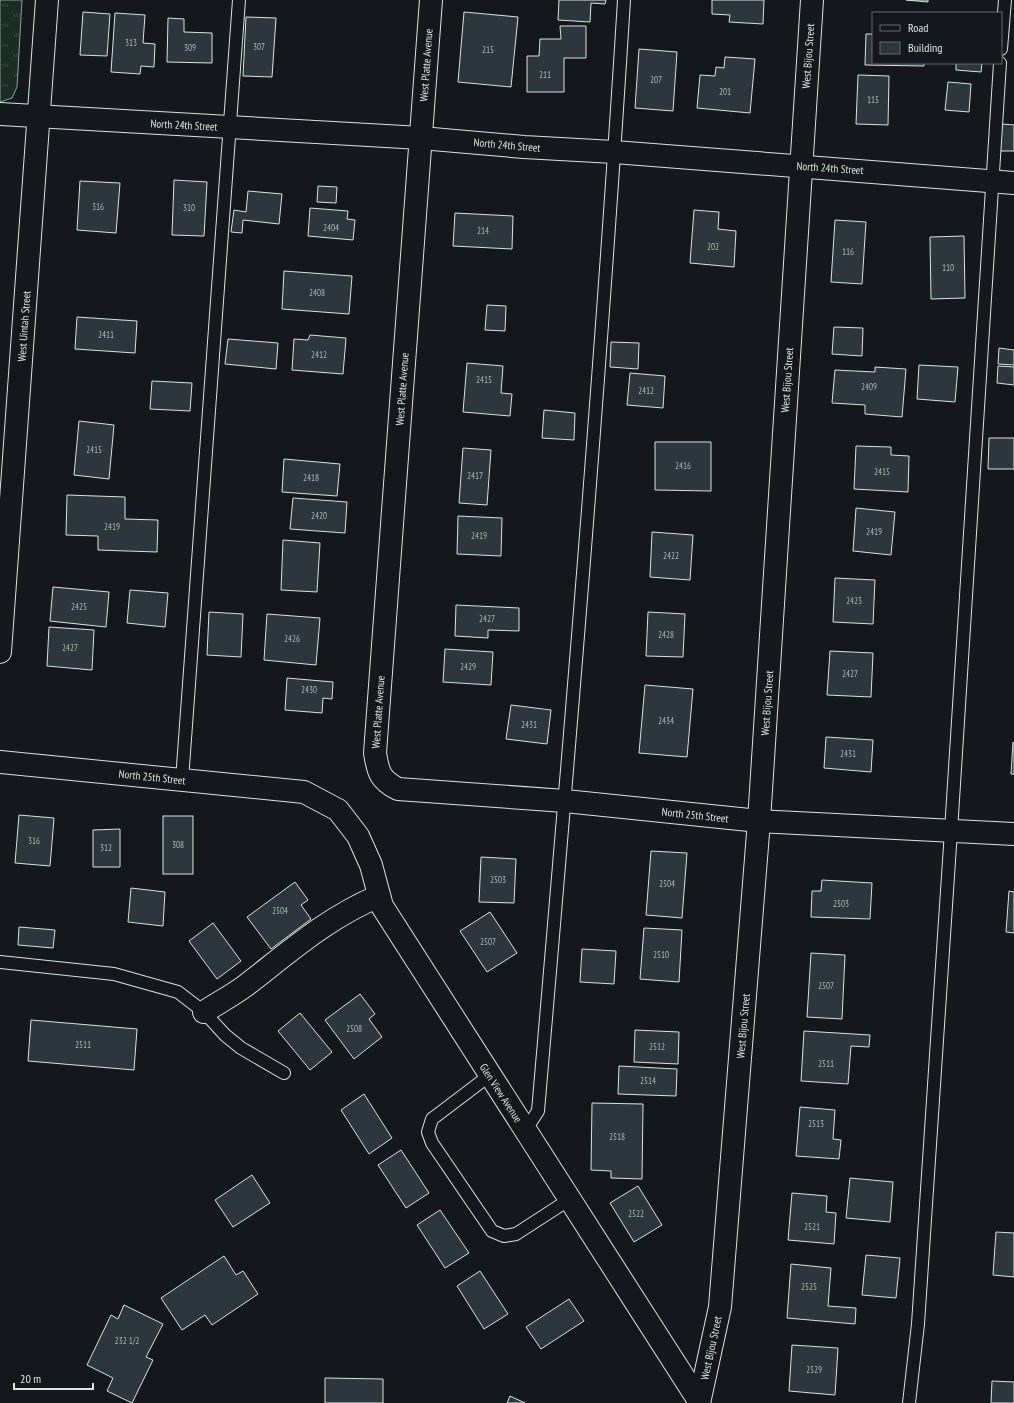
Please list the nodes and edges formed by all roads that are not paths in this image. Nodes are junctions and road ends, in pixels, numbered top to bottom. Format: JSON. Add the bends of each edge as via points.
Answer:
{"nodes":[{"id":1,"x":47,"y":0,"type":"edge"},
{"id":2,"x":239,"y":0,"type":"edge"},
{"id":3,"x":431,"y":0,"type":"edge"},
{"id":4,"x":624,"y":0,"type":"edge"},
{"id":5,"x":812,"y":0,"type":"edge"},
{"id":6,"x":1004,"y":0,"type":"edge"},
{"id":7,"x":1002,"y":33,"type":"edge"},
{"id":8,"x":1000,"y":64,"type":"edge"},
{"id":9,"x":0,"y":114,"type":"edge"},
{"id":10,"x":39,"y":117,"type":"junction"},
{"id":11,"x":229,"y":128,"type":"junction"},
{"id":12,"x":421,"y":138,"type":"junction"},
{"id":13,"x":614,"y":152,"type":"junction"},
{"id":14,"x":801,"y":166,"type":"junction"},
{"id":15,"x":992,"y":181,"type":"junction"},
{"id":16,"x":1014,"y":183,"type":"edge"},
{"id":17,"x":0,"y":652,"type":"edge"},
{"id":18,"x":0,"y":762,"type":"edge"},
{"id":19,"x":381,"y":776,"type":"joint"},
{"id":20,"x":182,"y":780,"type":"junction"},
{"id":21,"x":304,"y":792,"type":"joint"},
{"id":22,"x":565,"y":801,"type":"junction"},
{"id":23,"x":759,"y":821,"type":"junction"},
{"id":24,"x":951,"y":831,"type":"junction"},
{"id":25,"x":1014,"y":834,"type":"edge"},
{"id":26,"x":379,"y":896,"type":"junction"},
{"id":27,"x":0,"y":962,"type":"edge"},
{"id":28,"x":204,"y":1012,"type":"junction"},
{"id":29,"x":284,"y":1073,"type":"dead end"},
{"id":30,"x":490,"y":1075,"type":"junction"},
{"id":31,"x":525,"y":1131,"type":"junction"},
{"id":32,"x":570,"y":1199,"type":"junction"},
{"id":33,"x":699,"y":1402,"type":"edge"},
{"id":34,"x":909,"y":1403,"type":"edge"}],
"edges":[{"from":1,"to":10,"type":"street","name":"West Uintah Street"},
{"from":2,"to":11,"type":"lane"},
{"from":3,"to":12,"type":"street","name":"West Platte Avenue"},
{"from":4,"to":13,"type":"lane"},
{"from":5,"to":14,"type":"street","name":"West Bijou Street"},
{"from":6,"to":7,"type":"lane"},
{"from":8,"to":15,"type":"lane"},
{"from":9,"to":10,"type":"street","name":"North 24th Street"},
{"from":10,"to":11,"type":"street","name":"North 24th Street"},
{"from":10,"to":17,"type":"street","name":"West Uintah Street"},
{"from":11,"to":12,"type":"street","name":"North 24th Street"},
{"from":11,"to":20,"type":"lane"},
{"from":12,"to":13,"type":"street","name":"North 24th Street"},
{"from":12,"to":19,"type":"street","name":"West Platte Avenue","via":[[375,753]]},
{"from":13,"to":14,"type":"street","name":"North 24th Street"},
{"from":13,"to":22,"type":"lane"},
{"from":14,"to":15,"type":"street","name":"North 24th Street"},
{"from":14,"to":23,"type":"street","name":"West Bijou Street"},
{"from":15,"to":16,"type":"street","name":"North 24th Street"},
{"from":15,"to":24,"type":"lane"},
{"from":18,"to":20,"type":"street","name":"North 25th Street"},
{"from":19,"to":22,"type":"street","name":"North 25th Street","via":[[388,784],[398,789]]},
{"from":20,"to":21,"type":"street","name":"North 25th Street"},
{"from":21,"to":26,"type":"street","name":"Glen View Avenue","via":[[338,810],[358,836],[371,865]]},
{"from":22,"to":23,"type":"street","name":"North 25th Street"},
{"from":22,"to":31,"type":"lane","via":[[538,1111]]},
{"from":23,"to":24,"type":"street","name":"North 25th Street"},
{"from":23,"to":33,"type":"street","name":"West Bijou Street","via":[[720,1307]]},
{"from":24,"to":25,"type":"street","name":"North 25th Street"},
{"from":24,"to":34,"type":"lane","via":[[918,1324]]},
{"from":26,"to":28,"type":"street","via":[[359,904],[300,942],[244,987]]},
{"from":26,"to":30,"type":"street","name":"Glen View Avenue","via":[[382,906]]},
{"from":27,"to":28,"type":"lane","via":[[114,974],[178,992]]},
{"from":28,"to":29,"type":"lane","via":[[225,1036]]},
{"from":30,"to":31,"type":"street","name":"Glen View Avenue"},
{"from":30,"to":32,"type":"lane","via":[[432,1119],[428,1132],[432,1143],[492,1230],[504,1236],[516,1234]]},
{"from":31,"to":32,"type":"street","name":"Glen View Avenue"},
{"from":32,"to":33,"type":"street","name":"Glen View Avenue"}]}
